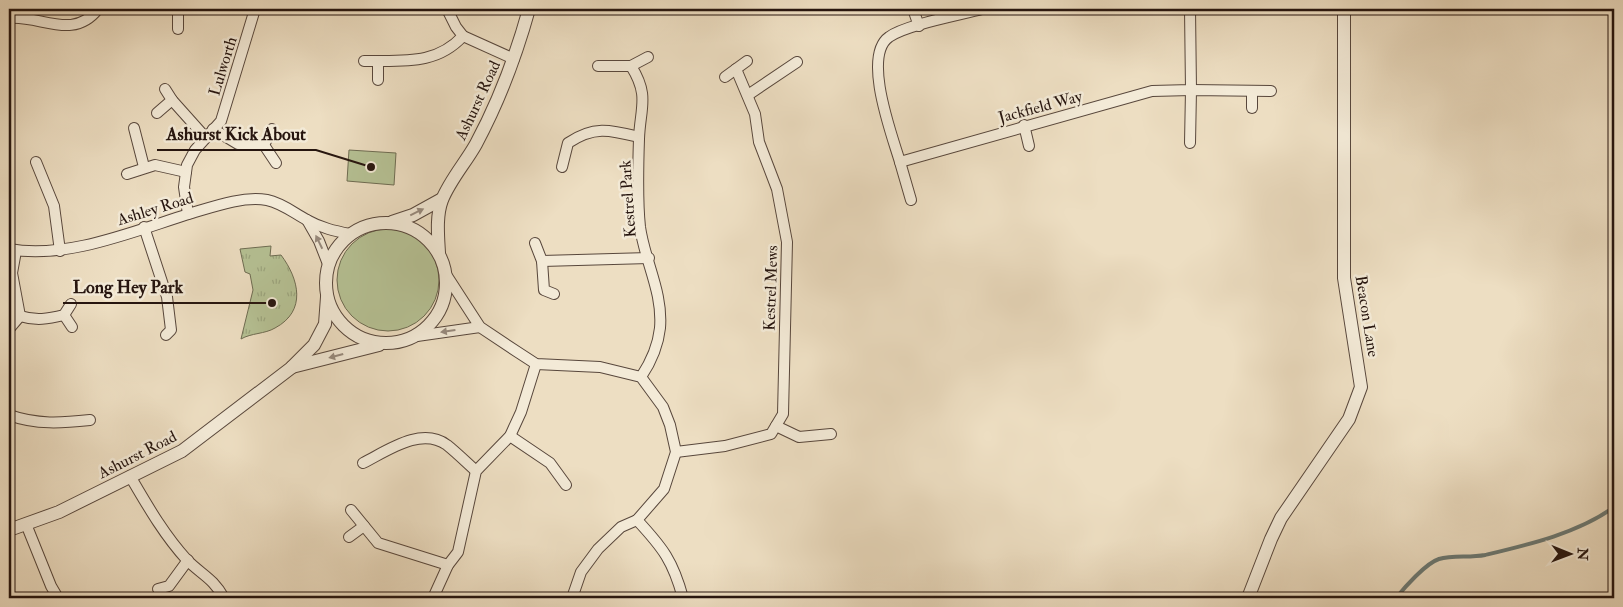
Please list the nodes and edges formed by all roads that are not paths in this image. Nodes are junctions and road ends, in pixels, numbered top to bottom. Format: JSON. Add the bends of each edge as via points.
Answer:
{"nodes":[{"id":1,"x":98,"y":9,"type":"edge"},
{"id":2,"x":178,"y":9,"type":"edge"},
{"id":3,"x":256,"y":9,"type":"edge"},
{"id":4,"x":447,"y":9,"type":"edge"},
{"id":5,"x":529,"y":9,"type":"edge"},
{"id":6,"x":914,"y":9,"type":"edge"},
{"id":7,"x":982,"y":9,"type":"edge"},
{"id":8,"x":1190,"y":9,"type":"edge"},
{"id":9,"x":1344,"y":9,"type":"edge"},
{"id":10,"x":10,"y":15,"type":"edge"},
{"id":11,"x":920,"y":26,"type":"junction"},
{"id":12,"x":178,"y":29,"type":"dead end"},
{"id":13,"x":463,"y":36,"type":"junction"},
{"id":14,"x":648,"y":57,"type":"dead end"},
{"id":15,"x":514,"y":58,"type":"junction"},
{"id":16,"x":364,"y":61,"type":"dead end"},
{"id":17,"x":378,"y":61,"type":"junction"},
{"id":18,"x":747,"y":61,"type":"dead end"},
{"id":19,"x":797,"y":62,"type":"dead end"},
{"id":20,"x":598,"y":66,"type":"dead end"},
{"id":21,"x":631,"y":66,"type":"junction"},
{"id":22,"x":736,"y":69,"type":"junction"},
{"id":23,"x":725,"y":77,"type":"dead end"},
{"id":24,"x":378,"y":80,"type":"dead end"},
{"id":25,"x":165,"y":89,"type":"dead end"},
{"id":26,"x":1191,"y":90,"type":"junction"},
{"id":27,"x":1252,"y":91,"type":"junction"},
{"id":28,"x":1271,"y":91,"type":"dead end"},
{"id":29,"x":748,"y":95,"type":"junction"},
{"id":30,"x":172,"y":100,"type":"junction"},
{"id":31,"x":1252,"y":108,"type":"dead end"},
{"id":32,"x":157,"y":113,"type":"dead end"},
{"id":33,"x":1024,"y":126,"type":"junction"},
{"id":34,"x":134,"y":128,"type":"dead end"},
{"id":35,"x":213,"y":129,"type":"junction"},
{"id":36,"x":272,"y":129,"type":"dead end"},
{"id":37,"x":639,"y":137,"type":"junction"},
{"id":38,"x":206,"y":138,"type":"junction"},
{"id":39,"x":1190,"y":143,"type":"dead end"},
{"id":40,"x":264,"y":145,"type":"junction"},
{"id":41,"x":1030,"y":146,"type":"dead end"},
{"id":42,"x":36,"y":162,"type":"dead end"},
{"id":43,"x":900,"y":162,"type":"junction"},
{"id":44,"x":276,"y":163,"type":"dead end"},
{"id":45,"x":144,"y":167,"type":"junction"},
{"id":46,"x":562,"y":167,"type":"dead end"},
{"id":47,"x":186,"y":172,"type":"junction"},
{"id":48,"x":127,"y":174,"type":"dead end"},
{"id":49,"x":442,"y":199,"type":"junction"},
{"id":50,"x":911,"y":200,"type":"dead end"},
{"id":51,"x":188,"y":214,"type":"junction"},
{"id":52,"x":307,"y":220,"type":"junction"},
{"id":53,"x":391,"y":223,"type":"junction"},
{"id":54,"x":144,"y":227,"type":"junction"},
{"id":55,"x":350,"y":234,"type":"junction"},
{"id":56,"x":535,"y":243,"type":"dead end"},
{"id":57,"x":13,"y":250,"type":"edge"},
{"id":58,"x":60,"y":251,"type":"junction"},
{"id":59,"x":439,"y":253,"type":"junction"},
{"id":60,"x":649,"y":258,"type":"junction"},
{"id":61,"x":542,"y":261,"type":"junction"},
{"id":62,"x":328,"y":264,"type":"junction"},
{"id":63,"x":447,"y":276,"type":"junction"},
{"id":64,"x":554,"y":294,"type":"dead end"},
{"id":65,"x":327,"y":297,"type":"junction"},
{"id":66,"x":71,"y":304,"type":"dead end"},
{"id":67,"x":16,"y":309,"type":"edge"},
{"id":68,"x":64,"y":315,"type":"junction"},
{"id":69,"x":72,"y":327,"type":"dead end"},
{"id":70,"x":480,"y":327,"type":"junction"},
{"id":71,"x":9,"y":330,"type":"edge"},
{"id":72,"x":166,"y":335,"type":"dead end"},
{"id":73,"x":417,"y":336,"type":"junction"},
{"id":74,"x":382,"y":344,"type":"junction"},
{"id":75,"x":536,"y":364,"type":"junction"},
{"id":76,"x":291,"y":368,"type":"junction"},
{"id":77,"x":641,"y":377,"type":"junction"},
{"id":78,"x":9,"y":415,"type":"edge"},
{"id":79,"x":90,"y":420,"type":"dead end"},
{"id":80,"x":776,"y":426,"type":"junction"},
{"id":81,"x":831,"y":434,"type":"dead end"},
{"id":82,"x":510,"y":436,"type":"junction"},
{"id":83,"x":676,"y":452,"type":"junction"},
{"id":84,"x":363,"y":463,"type":"dead end"},
{"id":85,"x":476,"y":471,"type":"junction"},
{"id":86,"x":130,"y":476,"type":"junction"},
{"id":87,"x":566,"y":485,"type":"dead end"},
{"id":88,"x":352,"y":510,"type":"dead end"},
{"id":89,"x":637,"y":520,"type":"junction"},
{"id":90,"x":26,"y":524,"type":"junction"},
{"id":91,"x":364,"y":526,"type":"junction"},
{"id":92,"x":9,"y":530,"type":"edge"},
{"id":93,"x":349,"y":537,"type":"dead end"},
{"id":94,"x":188,"y":560,"type":"junction"},
{"id":95,"x":448,"y":566,"type":"junction"},
{"id":96,"x":158,"y":589,"type":"dead end"},
{"id":97,"x":58,"y":598,"type":"edge"},
{"id":98,"x":224,"y":598,"type":"edge"},
{"id":99,"x":432,"y":598,"type":"edge"},
{"id":100,"x":572,"y":598,"type":"edge"},
{"id":101,"x":683,"y":598,"type":"edge"},
{"id":102,"x":1248,"y":598,"type":"edge"}],
"edges":[{"from":1,"to":10,"type":"street","via":[[90,18],[70,26]]},
{"from":2,"to":12,"type":"street"},
{"from":3,"to":35,"type":"street","name":"Lulworth","via":[[221,121]]},
{"from":4,"to":13,"type":"street"},
{"from":5,"to":15,"type":"street","name":"Ashurst Road"},
{"from":6,"to":11,"type":"street"},
{"from":7,"to":11,"type":"street"},
{"from":8,"to":26,"type":"street"},
{"from":9,"to":102,"type":"street","name":"Beacon Lane","via":[[1344,278],[1361,387],[1349,419],[1281,518]]},
{"from":11,"to":43,"type":"street","via":[[888,38],[882,44],[879,57],[880,92]]},
{"from":13,"to":15,"type":"street"},
{"from":13,"to":17,"type":"street","via":[[422,60]]},
{"from":14,"to":21,"type":"street"},
{"from":15,"to":49,"type":"street","name":"Ashurst Road","via":[[496,103]]},
{"from":16,"to":17,"type":"street"},
{"from":17,"to":24,"type":"street"},
{"from":18,"to":22,"type":"street"},
{"from":19,"to":29,"type":"street"},
{"from":20,"to":21,"type":"street"},
{"from":21,"to":37,"type":"street","name":"Kestrel Park","via":[[641,81],[644,105]]},
{"from":22,"to":23,"type":"street"},
{"from":22,"to":29,"type":"street","name":"Kestrel Mews"},
{"from":25,"to":30,"type":"street"},
{"from":26,"to":27,"type":"street","name":"Jackfield Way"},
{"from":26,"to":33,"type":"street","name":"Jackfield Way","via":[[1152,91]]},
{"from":26,"to":39,"type":"street"},
{"from":27,"to":28,"type":"street","name":"Jackfield Way"},
{"from":27,"to":31,"type":"street"},
{"from":29,"to":80,"type":"street","name":"Kestrel Mews","via":[[759,142],[777,189],[787,242],[783,414]]},
{"from":30,"to":32,"type":"street"},
{"from":30,"to":38,"type":"street"},
{"from":33,"to":41,"type":"street"},
{"from":33,"to":43,"type":"street","name":"Jackfield Way"},
{"from":34,"to":45,"type":"street"},
{"from":35,"to":38,"type":"street","name":"Lulworth"},
{"from":35,"to":40,"type":"street","via":[[238,144]]},
{"from":36,"to":40,"type":"street"},
{"from":37,"to":46,"type":"street","name":"Kestrel Park","via":[[610,130],[584,132],[568,143]]},
{"from":37,"to":60,"type":"street","name":"Kestrel Park","via":[[640,228]]},
{"from":38,"to":47,"type":"street","name":"Lulworth","via":[[195,150]]},
{"from":40,"to":44,"type":"street"},
{"from":42,"to":58,"type":"street","via":[[54,206]]},
{"from":43,"to":50,"type":"street"},
{"from":45,"to":47,"type":"street","via":[[155,165]]},
{"from":45,"to":48,"type":"street"},
{"from":47,"to":51,"type":"street","name":"Lulworth","via":[[184,188]]},
{"from":53,"to":49,"type":"street","name":"Ashurst Road","one_way":true},
{"from":49,"to":59,"type":"street","name":"Ashurst Road","via":[[438,222]]},
{"from":51,"to":52,"type":"street","name":"Ashley Road","via":[[217,205],[267,200]]},
{"from":51,"to":54,"type":"street","name":"Ashley Road"},
{"from":52,"to":55,"type":"street","name":"Ashley Road"},
{"from":62,"to":52,"type":"street","name":"Ashley Road","one_way":true},
{"from":53,"to":55,"type":"street","via":[[377,223]]},
{"from":53,"to":59,"type":"street","via":[[418,232]]},
{"from":54,"to":58,"type":"street","name":"Ashley Road"},
{"from":54,"to":72,"type":"street","via":[[170,310],[171,330]]},
{"from":55,"to":62,"type":"street"},
{"from":56,"to":61,"type":"street"},
{"from":57,"to":58,"type":"street","name":"Ashley Road","via":[[30,253]]},
{"from":57,"to":67,"type":"street"},
{"from":59,"to":63,"type":"street"},
{"from":60,"to":61,"type":"street","name":"Kestrel Park"},
{"from":60,"to":77,"type":"street","name":"Kestrel Park","via":[[660,302],[660,329],[653,359]]},
{"from":61,"to":64,"type":"street","via":[[544,290]]},
{"from":62,"to":65,"type":"street"},
{"from":63,"to":70,"type":"street"},
{"from":63,"to":73,"type":"street","via":[[440,312]]},
{"from":65,"to":74,"type":"street","via":[[334,314],[347,329],[363,340]]},
{"from":65,"to":76,"type":"street","name":"Ashurst Road","via":[[322,331],[314,345]]},
{"from":66,"to":68,"type":"street"},
{"from":67,"to":68,"type":"street","via":[[32,320]]},
{"from":67,"to":71,"type":"street"},
{"from":68,"to":69,"type":"street"},
{"from":70,"to":73,"type":"street","one_way":true},
{"from":70,"to":75,"type":"street"},
{"from":73,"to":74,"type":"street"},
{"from":74,"to":76,"type":"street","name":"Ashurst Road","one_way":true},
{"from":75,"to":77,"type":"street","via":[[600,367]]},
{"from":75,"to":82,"type":"street"},
{"from":76,"to":86,"type":"street","name":"Ashurst Road","via":[[182,451]]},
{"from":77,"to":83,"type":"street","via":[[663,407]]},
{"from":78,"to":79,"type":"street","via":[[37,422]]},
{"from":80,"to":81,"type":"street","via":[[799,437]]},
{"from":80,"to":83,"type":"street","via":[[771,434],[745,442]]},
{"from":82,"to":85,"type":"street"},
{"from":82,"to":87,"type":"street","via":[[550,463]]},
{"from":83,"to":89,"type":"street","via":[[664,489]]},
{"from":84,"to":85,"type":"street","via":[[415,438],[428,437],[445,444]]},
{"from":85,"to":95,"type":"street","via":[[458,552]]},
{"from":86,"to":90,"type":"street","name":"Ashurst Road","via":[[59,512]]},
{"from":86,"to":94,"type":"street","via":[[150,510]]},
{"from":88,"to":91,"type":"street"},
{"from":89,"to":100,"type":"street","via":[[621,527],[598,549],[585,566]]},
{"from":89,"to":101,"type":"street","via":[[663,549],[675,570]]},
{"from":90,"to":92,"type":"street","name":"Ashurst Road"},
{"from":90,"to":97,"type":"street"},
{"from":91,"to":93,"type":"street"},
{"from":91,"to":95,"type":"street","via":[[378,543]]},
{"from":94,"to":96,"type":"street","via":[[169,586]]},
{"from":94,"to":98,"type":"street","via":[[217,584]]},
{"from":95,"to":99,"type":"street"}]}
